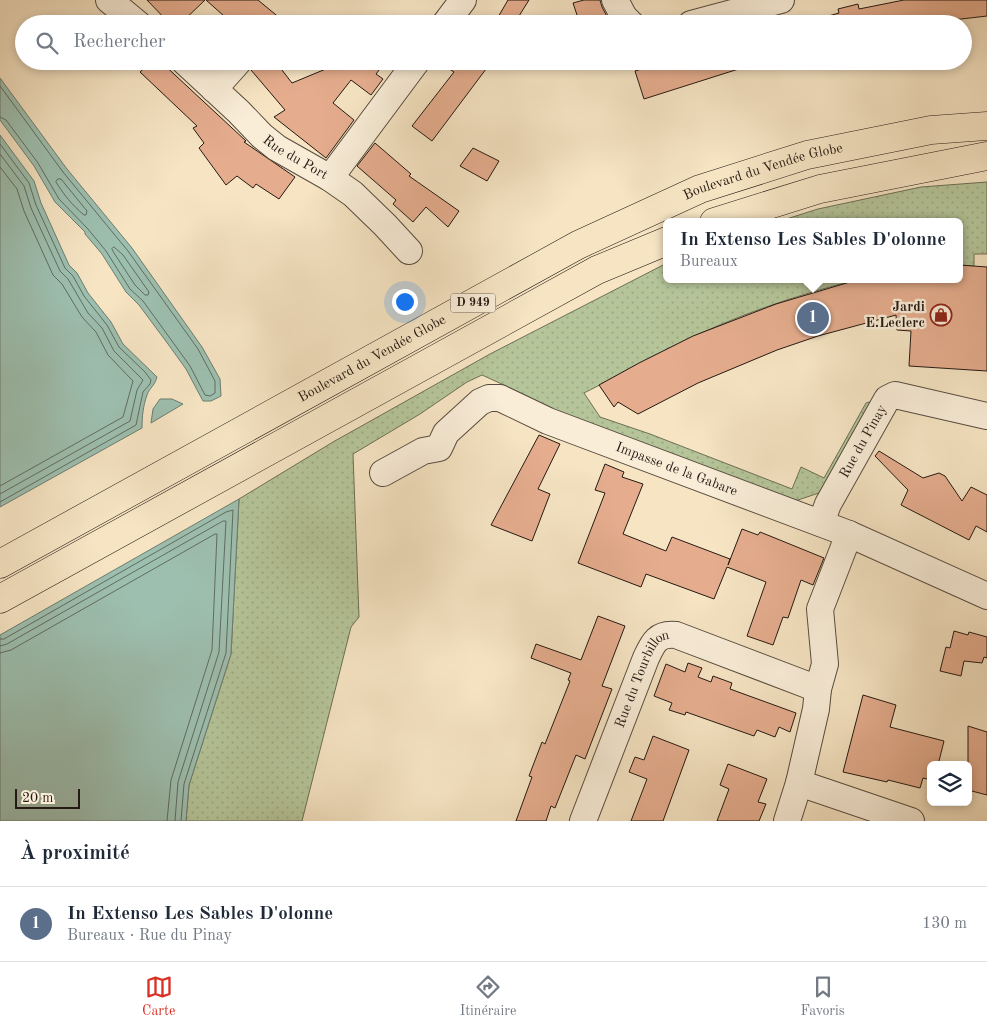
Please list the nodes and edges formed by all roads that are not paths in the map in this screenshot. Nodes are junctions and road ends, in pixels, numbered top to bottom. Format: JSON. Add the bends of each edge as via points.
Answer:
{"nodes":[{"id":1,"x":463,"y":0,"type":"edge"},
{"id":2,"x":615,"y":0,"type":"edge"},
{"id":3,"x":781,"y":0,"type":"edge"},
{"id":4,"x":452,"y":15,"type":"edge"},
{"id":5,"x":623,"y":15,"type":"edge"},
{"id":6,"x":725,"y":15,"type":"edge"},
{"id":7,"x":194,"y":70,"type":"edge"},
{"id":8,"x":231,"y":70,"type":"edge"},
{"id":9,"x":410,"y":70,"type":"edge"},
{"id":10,"x":214,"y":89,"type":"junction"},
{"id":11,"x":987,"y":126,"type":"edge"},
{"id":12,"x":987,"y":156,"type":"edge"},
{"id":13,"x":330,"y":178,"type":"junction"},
{"id":14,"x":727,"y":218,"type":"edge"},
{"id":15,"x":663,"y":243,"type":"edge"},
{"id":16,"x":408,"y":251,"type":"dead end"},
{"id":17,"x":987,"y":416,"type":"edge"},
{"id":18,"x":384,"y":473,"type":"dead end"},
{"id":19,"x":821,"y":523,"type":"junction"},
{"id":20,"x":849,"y":534,"type":"junction"},
{"id":21,"x":0,"y":564,"type":"edge"},
{"id":22,"x":987,"y":596,"type":"edge"},
{"id":23,"x":0,"y":599,"type":"edge"},
{"id":24,"x":818,"y":689,"type":"junction"},
{"id":25,"x":799,"y":783,"type":"junction"},
{"id":26,"x":583,"y":821,"type":"edge"},
{"id":27,"x":787,"y":821,"type":"edge"},
{"id":28,"x":911,"y":821,"type":"edge"}],
"edges":[{"from":1,"to":4,"type":"street"},
{"from":2,"to":5,"type":"street"},
{"from":3,"to":6,"type":"street"},
{"from":7,"to":10,"type":"street","name":"Rue du Port"},
{"from":8,"to":10,"type":"street"},
{"from":9,"to":13,"type":"street"},
{"from":10,"to":13,"type":"street","name":"Rue du Port","via":[[277,148]]},
{"from":11,"to":21,"type":"main road","name":"Boulevard du Vendée Globe","number":"D 949","via":[[931,130],[807,155],[700,189],[578,245]]},
{"from":12,"to":14,"type":"main road","via":[[820,189]]},
{"from":13,"to":16,"type":"street","name":"Rue du Port","via":[[353,194]]},
{"from":15,"to":23,"type":"main road","name":"Boulevard du Vendée Globe","number":"D 949","via":[[588,274]]},
{"from":17,"to":19,"type":"street","name":"Rue du Pinay","via":[[884,394]]},
{"from":18,"to":19,"type":"street","name":"Impasse de la Gabare","via":[[423,451],[439,448],[446,433],[480,402],[500,398],[548,421]]},
{"from":19,"to":20,"type":"street","name":"Impasse de la Gabare"},
{"from":20,"to":22,"type":"street","name":"Impasse de la Gabare"},
{"from":20,"to":24,"type":"street","via":[[820,609],[825,664]]},
{"from":24,"to":25,"type":"street"},
{"from":24,"to":26,"type":"street","name":"Rue du Tourbillon","via":[[676,635],[661,636],[646,658]]},
{"from":25,"to":27,"type":"street"},
{"from":25,"to":28,"type":"street"}]}
